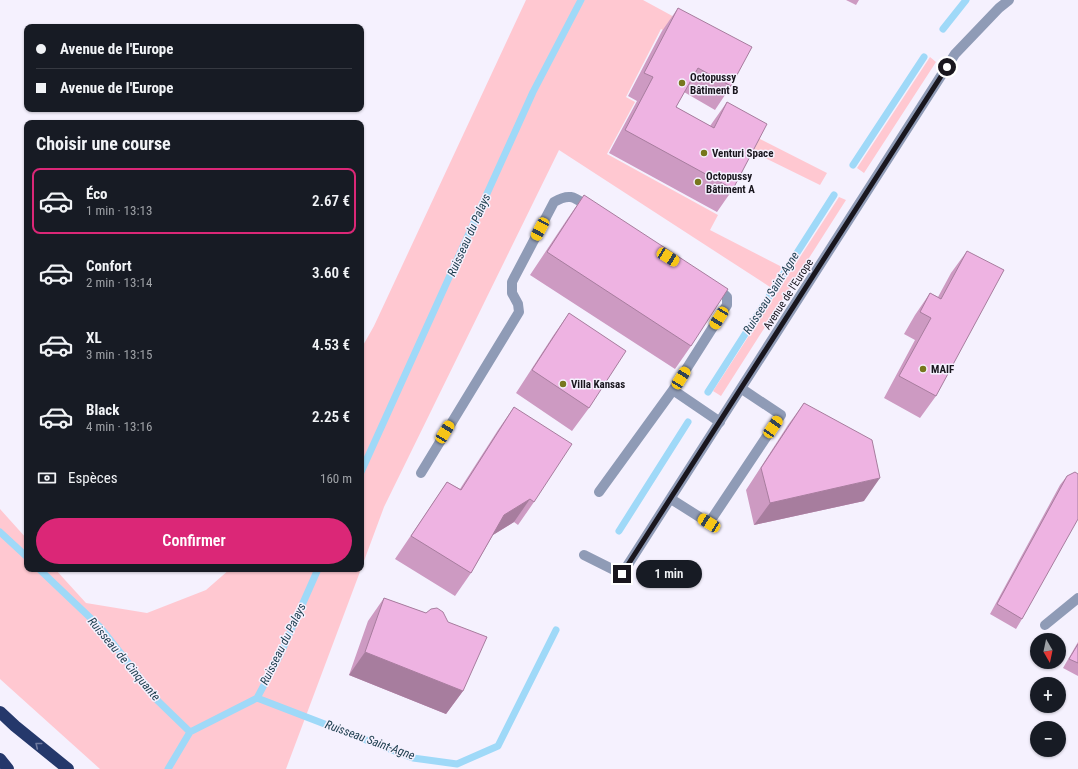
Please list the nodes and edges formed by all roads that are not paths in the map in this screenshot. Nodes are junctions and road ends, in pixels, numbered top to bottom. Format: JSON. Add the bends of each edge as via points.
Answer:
{"nodes":[{"id":1,"x":1009,"y":0,"type":"edge"},
{"id":2,"x":597,"y":212,"type":"edge"},
{"id":3,"x":707,"y":282,"type":"edge"},
{"id":4,"x":742,"y":389,"type":"junction"},
{"id":5,"x":674,"y":390,"type":"junction"},
{"id":6,"x":720,"y":422,"type":"junction"},
{"id":7,"x":421,"y":472,"type":"dead end"},
{"id":8,"x":599,"y":492,"type":"dead end"},
{"id":9,"x":671,"y":499,"type":"junction"},
{"id":10,"x":584,"y":554,"type":"dead end"},
{"id":11,"x":1078,"y":598,"type":"edge"},
{"id":12,"x":1045,"y":625,"type":"dead end"},
{"id":13,"x":0,"y":712,"type":"edge"},
{"id":14,"x":0,"y":759,"type":"edge"},
{"id":15,"x":8,"y":769,"type":"edge"},
{"id":16,"x":68,"y":769,"type":"edge"}],
"edges":[{"from":1,"to":4,"type":"street","name":"Avenue de l'Europe","via":[[955,54]]},
{"from":2,"to":7,"type":"street","via":[[571,196],[554,202],[512,282],[512,293],[519,312]]},
{"from":3,"to":5,"type":"street","via":[[726,297],[727,306]]},
{"from":4,"to":6,"type":"street","name":"Avenue de l'Europe"},
{"from":4,"to":9,"type":"street","via":[[781,415],[709,523]]},
{"from":5,"to":6,"type":"street"},
{"from":5,"to":8,"type":"street"},
{"from":6,"to":9,"type":"street","name":"Avenue de l'Europe"},
{"from":9,"to":10,"type":"street","name":"Avenue de l'Europe","via":[[622,574]]},
{"from":11,"to":12,"type":"street"},
{"from":16,"to":13,"type":"highway","one_way":true},
{"from":14,"to":15,"type":"highway"}]}
